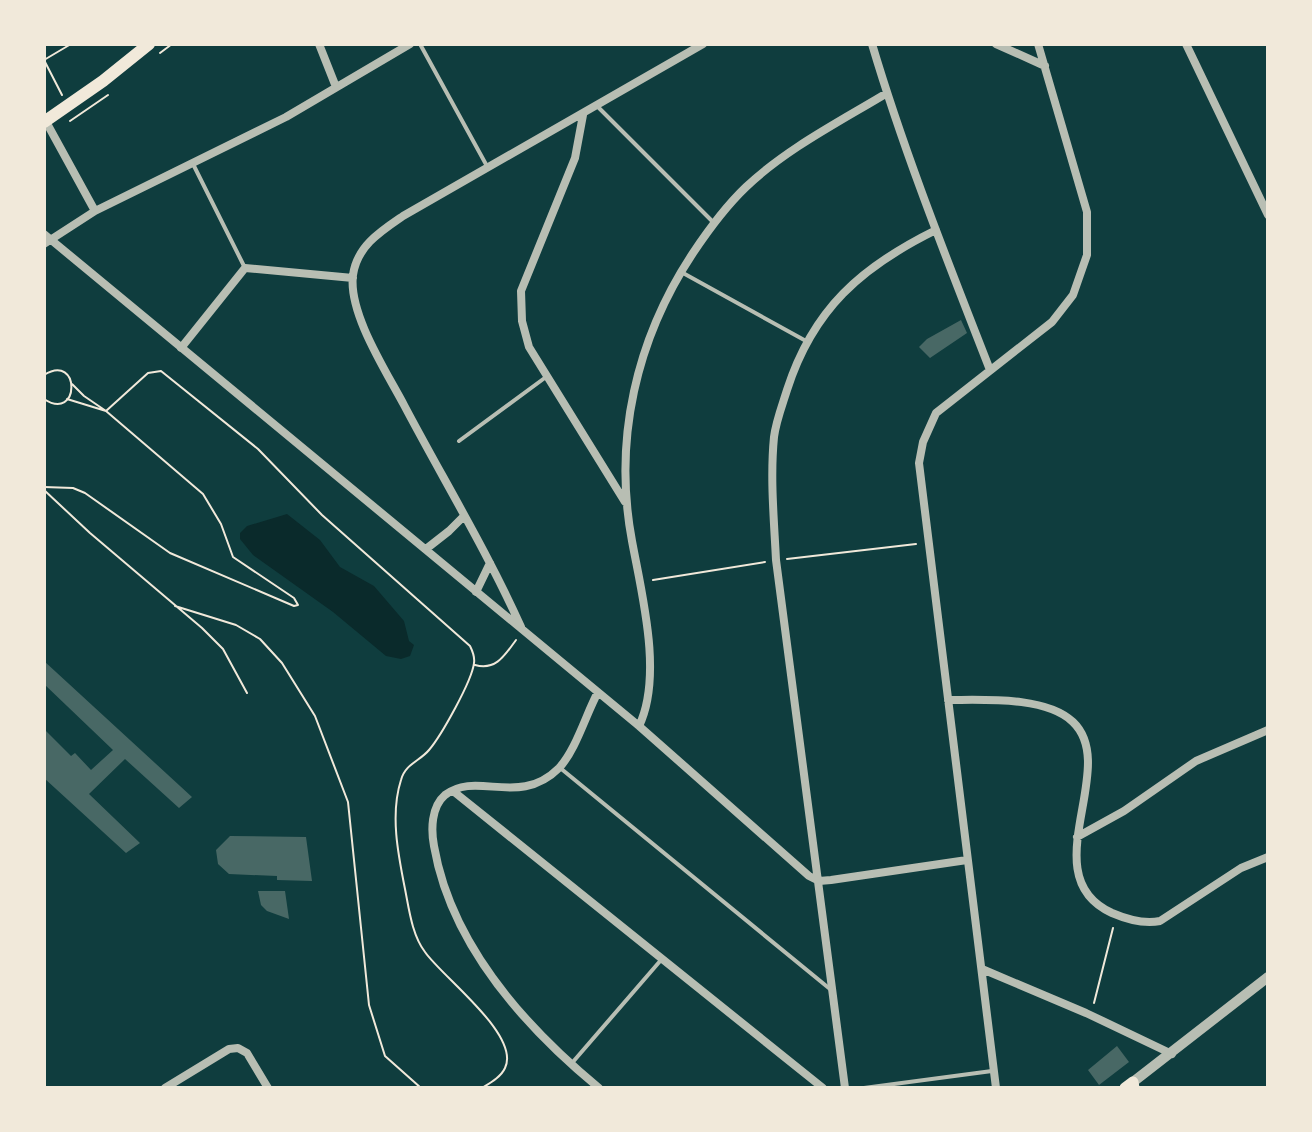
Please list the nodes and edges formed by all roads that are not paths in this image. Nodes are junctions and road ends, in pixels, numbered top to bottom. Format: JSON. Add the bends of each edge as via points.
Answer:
{"nodes":[{"id":1,"x":149,"y":44,"type":"edge"},
{"id":2,"x":319,"y":44,"type":"edge"},
{"id":3,"x":410,"y":44,"type":"edge"},
{"id":4,"x":420,"y":44,"type":"edge"},
{"id":5,"x":703,"y":44,"type":"edge"},
{"id":6,"x":872,"y":44,"type":"edge"},
{"id":7,"x":996,"y":44,"type":"edge"},
{"id":8,"x":1038,"y":44,"type":"edge"},
{"id":9,"x":1186,"y":44,"type":"edge"},
{"id":10,"x":1045,"y":66,"type":"junction"},
{"id":11,"x":336,"y":87,"type":"junction"},
{"id":12,"x":887,"y":93,"type":"junction"},
{"id":13,"x":597,"y":106,"type":"junction"},
{"id":14,"x":583,"y":115,"type":"junction"},
{"id":15,"x":45,"y":120,"type":"edge"},
{"id":16,"x":193,"y":164,"type":"junction"},
{"id":17,"x":489,"y":168,"type":"junction"},
{"id":18,"x":95,"y":211,"type":"junction"},
{"id":19,"x":1268,"y":215,"type":"edge"},
{"id":20,"x":713,"y":222,"type":"junction"},
{"id":21,"x":936,"y":230,"type":"junction"},
{"id":22,"x":46,"y":239,"type":"edge"},
{"id":23,"x":245,"y":268,"type":"junction"},
{"id":24,"x":681,"y":272,"type":"junction"},
{"id":25,"x":353,"y":278,"type":"junction"},
{"id":26,"x":806,"y":341,"type":"junction"},
{"id":27,"x":181,"y":348,"type":"junction"},
{"id":28,"x":990,"y":370,"type":"junction"},
{"id":29,"x":546,"y":377,"type":"junction"},
{"id":30,"x":459,"y":441,"type":"dead end"},
{"id":31,"x":625,"y":502,"type":"junction"},
{"id":32,"x":464,"y":516,"type":"junction"},
{"id":33,"x":426,"y":549,"type":"junction"},
{"id":34,"x":491,"y":562,"type":"junction"},
{"id":35,"x":476,"y":592,"type":"junction"},
{"id":36,"x":523,"y":630,"type":"junction"},
{"id":37,"x":598,"y":692,"type":"junction"},
{"id":38,"x":948,"y":700,"type":"junction"},
{"id":39,"x":639,"y":726,"type":"junction"},
{"id":40,"x":1268,"y":730,"type":"edge"},
{"id":41,"x":559,"y":767,"type":"junction"},
{"id":42,"x":453,"y":791,"type":"junction"},
{"id":43,"x":1077,"y":837,"type":"junction"},
{"id":44,"x":1268,"y":857,"type":"edge"},
{"id":45,"x":967,"y":860,"type":"junction"},
{"id":46,"x":819,"y":881,"type":"junction"},
{"id":47,"x":662,"y":958,"type":"junction"},
{"id":48,"x":982,"y":969,"type":"junction"},
{"id":49,"x":1268,"y":977,"type":"edge"},
{"id":50,"x":832,"y":992,"type":"junction"},
{"id":51,"x":1172,"y":1054,"type":"junction"},
{"id":52,"x":571,"y":1065,"type":"junction"},
{"id":53,"x":993,"y":1071,"type":"junction"},
{"id":54,"x":1130,"y":1086,"type":"edge"},
{"id":55,"x":165,"y":1088,"type":"edge"},
{"id":56,"x":268,"y":1088,"type":"edge"},
{"id":57,"x":599,"y":1088,"type":"edge"},
{"id":58,"x":823,"y":1088,"type":"edge"},
{"id":59,"x":845,"y":1088,"type":"edge"},
{"id":60,"x":864,"y":1088,"type":"edge"},
{"id":61,"x":996,"y":1088,"type":"edge"}],
"edges":[{"from":1,"to":15,"type":"main road"},
{"from":2,"to":11,"type":"street"},
{"from":3,"to":11,"type":"street"},
{"from":4,"to":17,"type":"lane"},
{"from":5,"to":13,"type":"street"},
{"from":6,"to":12,"type":"street"},
{"from":7,"to":10,"type":"street"},
{"from":8,"to":10,"type":"street"},
{"from":9,"to":19,"type":"street"},
{"from":10,"to":28,"type":"street","via":[[1087,212],[1087,255],[1063,310]]},
{"from":11,"to":16,"type":"street"},
{"from":12,"to":20,"type":"street","via":[[763,172]]},
{"from":12,"to":21,"type":"street"},
{"from":13,"to":14,"type":"street"},
{"from":13,"to":20,"type":"lane"},
{"from":14,"to":17,"type":"street"},
{"from":14,"to":29,"type":"street","via":[[575,158],[521,291],[526,340]]},
{"from":15,"to":18,"type":"street"},
{"from":16,"to":18,"type":"street"},
{"from":16,"to":23,"type":"lane"},
{"from":17,"to":25,"type":"street","via":[[374,235]]},
{"from":18,"to":22,"type":"street"},
{"from":20,"to":24,"type":"street"},
{"from":21,"to":26,"type":"street","via":[[843,291]]},
{"from":21,"to":28,"type":"street"},
{"from":22,"to":27,"type":"street"},
{"from":23,"to":25,"type":"street"},
{"from":23,"to":27,"type":"street"},
{"from":24,"to":26,"type":"lane"},
{"from":24,"to":31,"type":"street","via":[[650,335],[627,418]]},
{"from":25,"to":32,"type":"street","via":[[366,330]]},
{"from":26,"to":46,"type":"street","via":[[777,420],[773,506]]},
{"from":27,"to":33,"type":"street"},
{"from":28,"to":38,"type":"street","via":[[936,413],[919,463]]},
{"from":29,"to":30,"type":"lane"},
{"from":29,"to":31,"type":"street"},
{"from":31,"to":39,"type":"street","via":[[652,680]]},
{"from":32,"to":33,"type":"street"},
{"from":32,"to":34,"type":"street"},
{"from":33,"to":35,"type":"street"},
{"from":34,"to":35,"type":"street"},
{"from":34,"to":36,"type":"street"},
{"from":35,"to":36,"type":"street"},
{"from":36,"to":37,"type":"street"},
{"from":37,"to":39,"type":"street"},
{"from":37,"to":41,"type":"street"},
{"from":38,"to":43,"type":"street","via":[[1029,704],[1075,723],[1089,751]]},
{"from":38,"to":45,"type":"street"},
{"from":39,"to":46,"type":"street"},
{"from":40,"to":43,"type":"street","via":[[1196,761]]},
{"from":41,"to":42,"type":"street","via":[[522,789],[483,786]]},
{"from":41,"to":50,"type":"lane"},
{"from":42,"to":47,"type":"street"},
{"from":42,"to":52,"type":"street","via":[[437,804],[431,831],[452,906],[491,976]]},
{"from":43,"to":44,"type":"street","via":[[1078,869],[1092,898],[1116,915],[1150,923]]},
{"from":45,"to":46,"type":"street"},
{"from":45,"to":48,"type":"street"},
{"from":46,"to":50,"type":"street"},
{"from":47,"to":52,"type":"lane"},
{"from":47,"to":58,"type":"street"},
{"from":48,"to":51,"type":"street"},
{"from":48,"to":53,"type":"street"},
{"from":49,"to":51,"type":"street"},
{"from":50,"to":59,"type":"street"},
{"from":51,"to":54,"type":"street"},
{"from":52,"to":57,"type":"street"},
{"from":53,"to":60,"type":"lane"},
{"from":53,"to":61,"type":"street"},
{"from":55,"to":56,"type":"street","via":[[238,1048],[247,1053]]}]}
